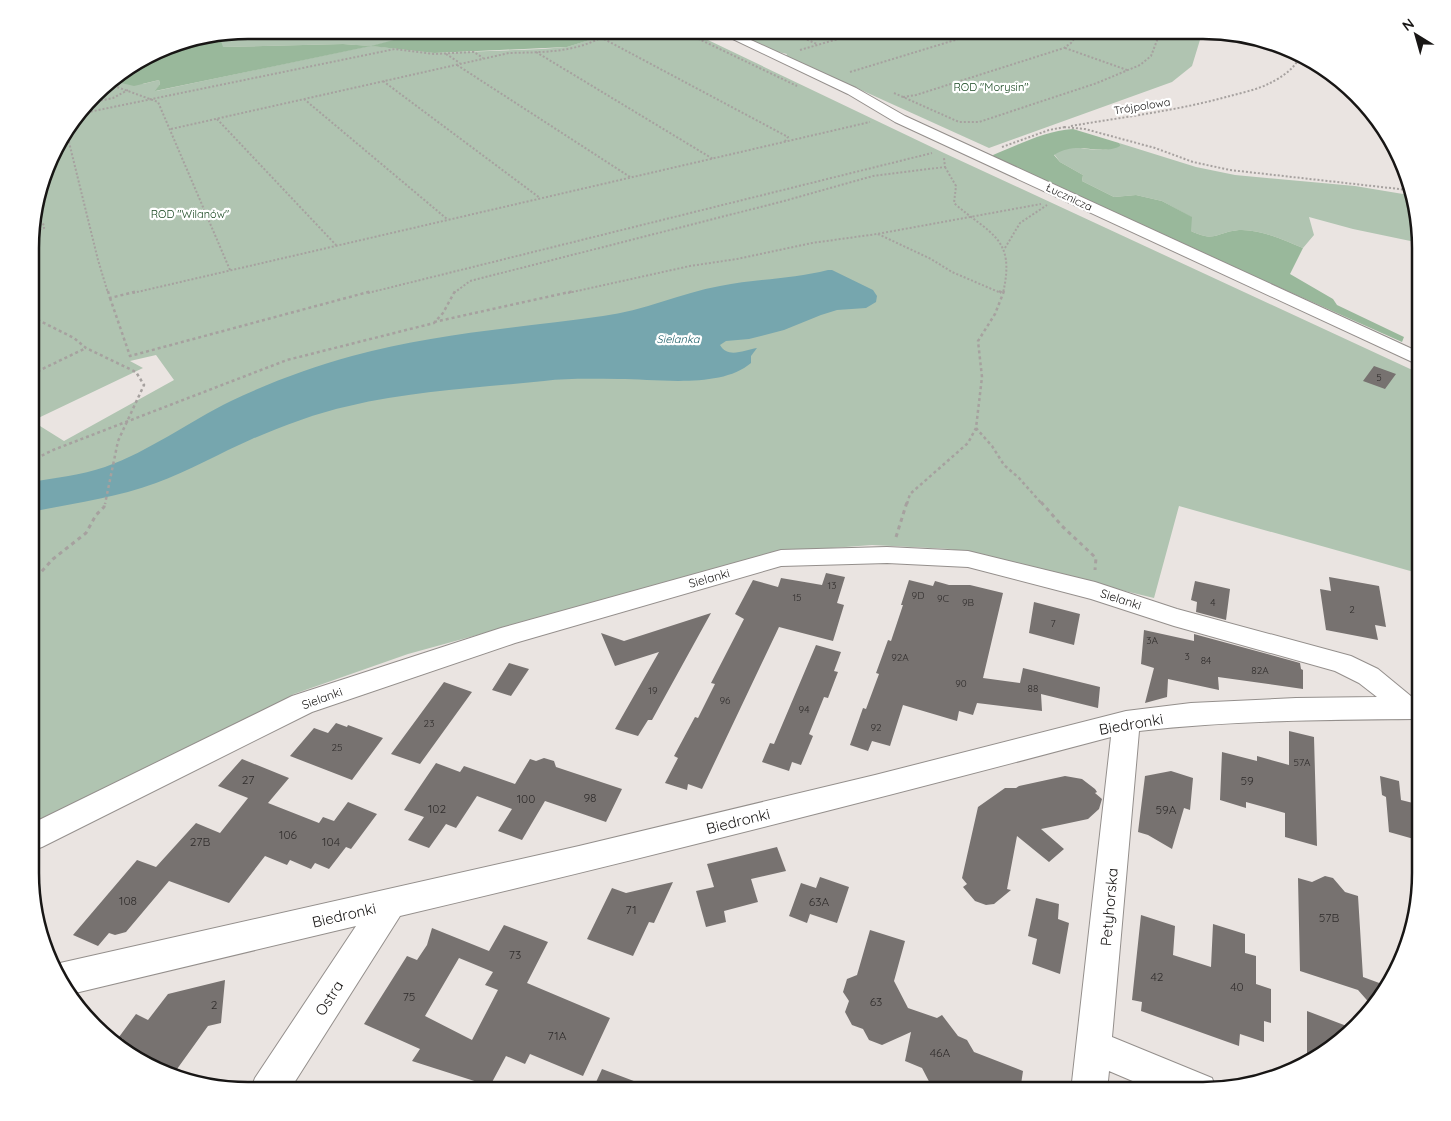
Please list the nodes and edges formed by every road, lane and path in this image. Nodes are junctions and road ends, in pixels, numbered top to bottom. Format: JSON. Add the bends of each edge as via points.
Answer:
{"nodes":[{"id":1,"x":604,"y":39,"type":"joint"},
{"id":2,"x":699,"y":39,"type":"edge"},
{"id":3,"x":739,"y":39,"type":"edge"},
{"id":4,"x":806,"y":39,"type":"edge"},
{"id":5,"x":836,"y":39,"type":"edge"},
{"id":6,"x":960,"y":39,"type":"edge"},
{"id":7,"x":1074,"y":39,"type":"edge"},
{"id":8,"x":1158,"y":39,"type":"edge"},
{"id":9,"x":818,"y":44,"type":"junction"},
{"id":10,"x":1064,"y":48,"type":"junction"},
{"id":11,"x":795,"y":51,"type":"dead end"},
{"id":12,"x":536,"y":52,"type":"junction"},
{"id":13,"x":446,"y":53,"type":"junction"},
{"id":14,"x":484,"y":58,"type":"junction"},
{"id":15,"x":1298,"y":61,"type":"edge"},
{"id":16,"x":458,"y":64,"type":"junction"},
{"id":17,"x":1128,"y":70,"type":"junction"},
{"id":18,"x":846,"y":73,"type":"dead end"},
{"id":19,"x":383,"y":81,"type":"junction"},
{"id":20,"x":116,"y":86,"type":"edge"},
{"id":21,"x":803,"y":88,"type":"dead end"},
{"id":22,"x":128,"y":89,"type":"junction"},
{"id":23,"x":154,"y":99,"type":"junction"},
{"id":24,"x":304,"y":99,"type":"junction"},
{"id":25,"x":99,"y":101,"type":"edge"},
{"id":26,"x":89,"y":112,"type":"edge"},
{"id":27,"x":864,"y":117,"type":"dead end"},
{"id":28,"x":216,"y":119,"type":"junction"},
{"id":29,"x":1064,"y":127,"type":"junction"},
{"id":30,"x":171,"y":129,"type":"junction"},
{"id":31,"x":788,"y":136,"type":"junction"},
{"id":32,"x":800,"y":138,"type":"junction"},
{"id":33,"x":69,"y":141,"type":"edge"},
{"id":34,"x":785,"y":141,"type":"junction"},
{"id":35,"x":924,"y":148,"type":"dead end"},
{"id":36,"x":968,"y":151,"type":"junction"},
{"id":37,"x":713,"y":159,"type":"junction"},
{"id":38,"x":945,"y":167,"type":"junction"},
{"id":39,"x":630,"y":178,"type":"junction"},
{"id":40,"x":1404,"y":190,"type":"edge"},
{"id":41,"x":540,"y":198,"type":"junction"},
{"id":42,"x":969,"y":217,"type":"junction"},
{"id":43,"x":447,"y":220,"type":"junction"},
{"id":44,"x":41,"y":221,"type":"edge"},
{"id":45,"x":40,"y":230,"type":"edge"},
{"id":46,"x":877,"y":234,"type":"junction"},
{"id":47,"x":336,"y":245,"type":"junction"},
{"id":48,"x":1005,"y":248,"type":"junction"},
{"id":49,"x":230,"y":270,"type":"junction"},
{"id":50,"x":1004,"y":294,"type":"junction"},
{"id":51,"x":110,"y":298,"type":"junction"},
{"id":52,"x":39,"y":320,"type":"edge"},
{"id":53,"x":434,"y":323,"type":"junction"},
{"id":54,"x":86,"y":348,"type":"junction"},
{"id":55,"x":1412,"y":356,"type":"edge"},
{"id":56,"x":39,"y":371,"type":"edge"},
{"id":57,"x":125,"y":423,"type":"junction"},
{"id":58,"x":976,"y":428,"type":"junction"},
{"id":59,"x":39,"y":457,"type":"edge"},
{"id":60,"x":897,"y":555,"type":"junction"},
{"id":61,"x":39,"y":574,"type":"edge"},
{"id":62,"x":1095,"y":591,"type":"junction"},
{"id":63,"x":1412,"y":707,"type":"edge"},
{"id":64,"x":1412,"y":708,"type":"edge"},
{"id":65,"x":1126,"y":722,"type":"junction"},
{"id":66,"x":39,"y":834,"type":"edge"},
{"id":67,"x":389,"y":905,"type":"junction"},
{"id":68,"x":67,"y":978,"type":"edge"},
{"id":69,"x":1095,"y":1048,"type":"junction"},
{"id":70,"x":274,"y":1082,"type":"edge"},
{"id":71,"x":1090,"y":1082,"type":"edge"},
{"id":72,"x":1177,"y":1082,"type":"edge"}],
"edges":[{"from":1,"to":12,"type":"path","via":[[566,50]]},
{"from":1,"to":31,"type":"path"},
{"from":2,"to":21,"type":"path"},
{"from":3,"to":36,"type":"street","name":"Łucznicza","via":[[852,91],[900,119]]},
{"from":4,"to":9,"type":"path"},
{"from":5,"to":9,"type":"path"},
{"from":6,"to":18,"type":"path"},
{"from":7,"to":10,"type":"path"},
{"from":8,"to":17,"type":"path","via":[[1150,59]]},
{"from":9,"to":11,"type":"path"},
{"from":10,"to":17,"type":"path"},
{"from":10,"to":17,"type":"path","via":[[902,97],[959,122],[979,122]]},
{"from":12,"to":14,"type":"path"},
{"from":12,"to":37,"type":"path"},
{"from":13,"to":14,"type":"path","via":[[474,52]]},
{"from":13,"to":16,"type":"path"},
{"from":13,"to":23,"type":"path","via":[[394,49]]},
{"from":14,"to":16,"type":"path"},
{"from":15,"to":29,"type":"path","name":"Trójpolowa","via":[[1270,83],[1237,94],[1200,104]]},
{"from":16,"to":19,"type":"path"},
{"from":16,"to":39,"type":"path"},
{"from":19,"to":24,"type":"path"},
{"from":19,"to":41,"type":"path"},
{"from":20,"to":22,"type":"path"},
{"from":22,"to":23,"type":"path"},
{"from":22,"to":25,"type":"path","via":[[113,98]]},
{"from":23,"to":26,"type":"path"},
{"from":23,"to":30,"type":"path"},
{"from":24,"to":28,"type":"path"},
{"from":24,"to":43,"type":"path"},
{"from":27,"to":32,"type":"path","via":[[872,121]]},
{"from":28,"to":30,"type":"path"},
{"from":28,"to":47,"type":"path"},
{"from":29,"to":36,"type":"path","name":"Trójpolowa","via":[[992,151]]},
{"from":29,"to":40,"type":"path","via":[[1085,129],[1230,170]]},
{"from":30,"to":49,"type":"path"},
{"from":31,"to":32,"type":"path"},
{"from":31,"to":34,"type":"path"},
{"from":32,"to":34,"type":"path"},
{"from":33,"to":51,"type":"path"},
{"from":34,"to":37,"type":"path"},
{"from":35,"to":51,"type":"path","via":[[932,153],[374,291],[130,356]]},
{"from":36,"to":38,"type":"path","via":[[947,153]]},
{"from":36,"to":55,"type":"street","name":"Łucznicza"},
{"from":37,"to":39,"type":"path"},
{"from":38,"to":42,"type":"path","via":[[956,186],[954,203]]},
{"from":38,"to":53,"type":"path","via":[[873,176],[470,281],[455,291]]},
{"from":39,"to":41,"type":"path"},
{"from":41,"to":43,"type":"path"},
{"from":42,"to":46,"type":"path"},
{"from":42,"to":48,"type":"path"},
{"from":42,"to":48,"type":"path","via":[[1050,203],[1020,223]]},
{"from":43,"to":47,"type":"path"},
{"from":44,"to":45,"type":"path","via":[[44,228]]},
{"from":46,"to":50,"type":"path"},
{"from":46,"to":53,"type":"path","via":[[812,242],[690,266]]},
{"from":47,"to":49,"type":"path"},
{"from":48,"to":50,"type":"path","via":[[1007,274]]},
{"from":49,"to":51,"type":"path"},
{"from":50,"to":58,"type":"path","via":[[995,316],[978,341],[982,377]]},
{"from":52,"to":54,"type":"path","via":[[74,338]]},
{"from":53,"to":57,"type":"path","via":[[287,360]]},
{"from":54,"to":56,"type":"path"},
{"from":54,"to":57,"type":"path","via":[[136,372],[144,385]]},
{"from":57,"to":59,"type":"path"},
{"from":57,"to":61,"type":"path","via":[[107,501],[86,533]]},
{"from":58,"to":60,"type":"path","via":[[968,443],[910,494],[895,542]]},
{"from":58,"to":62,"type":"path","via":[[1004,465],[1096,558]]},
{"from":60,"to":62,"type":"street","name":"Sielanki","via":[[968,559]]},
{"from":60,"to":66,"type":"street","name":"Sielanki","via":[[769,560],[462,650],[302,704]]},
{"from":62,"to":63,"type":"street","name":"Sielanki","via":[[1174,617],[1342,662],[1363,671]]},
{"from":64,"to":65,"type":"street","name":"Biedronki","via":[[1191,714]]},
{"from":65,"to":67,"type":"street","name":"Biedronki","via":[[795,807]]},
{"from":65,"to":69,"type":"street","name":"Petyhorska"},
{"from":67,"to":68,"type":"street","name":"Biedronki"},
{"from":67,"to":70,"type":"street","name":"Ostra"},
{"from":69,"to":71,"type":"street","name":"Petyhorska"},
{"from":69,"to":72,"type":"street"}]}
